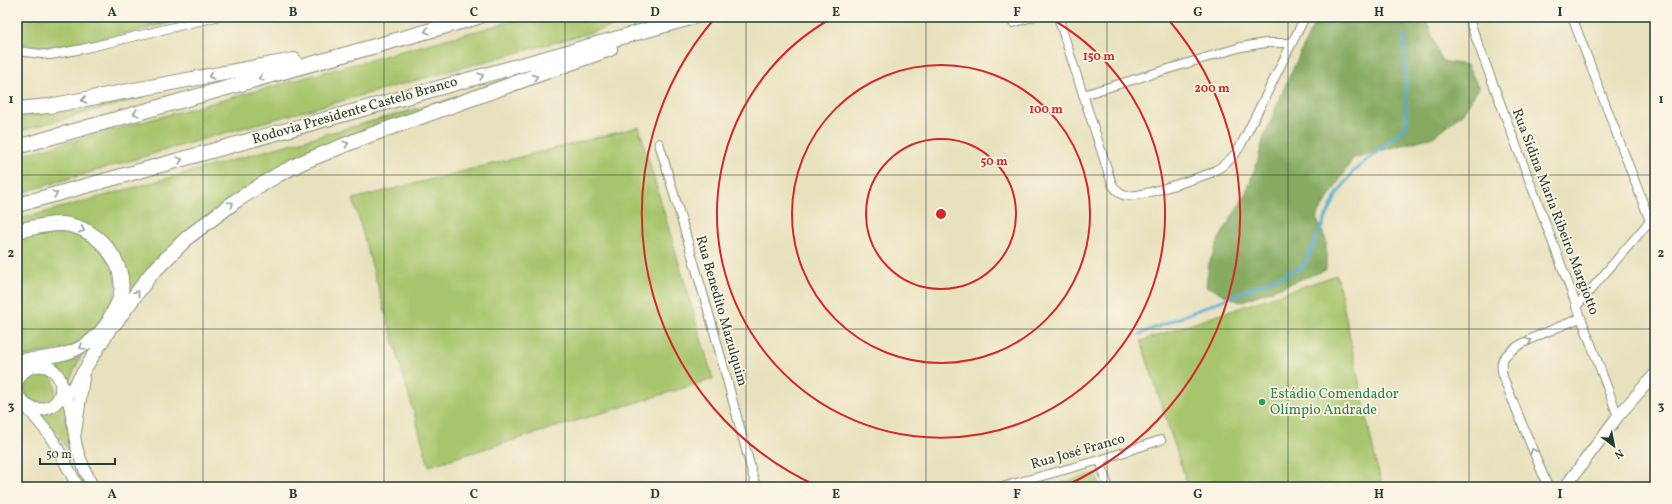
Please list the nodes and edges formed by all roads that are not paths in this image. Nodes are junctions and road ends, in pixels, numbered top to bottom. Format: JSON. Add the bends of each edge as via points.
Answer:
{"nodes":[{"id":1,"x":216,"y":17,"type":"edge"},
{"id":2,"x":478,"y":17,"type":"edge"},
{"id":3,"x":693,"y":17,"type":"edge"},
{"id":4,"x":1032,"y":17,"type":"edge"},
{"id":5,"x":1058,"y":17,"type":"edge"},
{"id":6,"x":1305,"y":17,"type":"edge"},
{"id":7,"x":1468,"y":17,"type":"edge"},
{"id":8,"x":1572,"y":17,"type":"edge"},
{"id":9,"x":1013,"y":23,"type":"dead end"},
{"id":10,"x":387,"y":41,"type":"junction"},
{"id":11,"x":1292,"y":43,"type":"junction"},
{"id":12,"x":17,"y":51,"type":"edge"},
{"id":13,"x":1083,"y":95,"type":"junction"},
{"id":14,"x":17,"y":110,"type":"edge"},
{"id":15,"x":660,"y":143,"type":"dead end"},
{"id":16,"x":17,"y":147,"type":"edge"},
{"id":17,"x":17,"y":205,"type":"edge"},
{"id":18,"x":1652,"y":218,"type":"edge"},
{"id":19,"x":17,"y":231,"type":"edge"},
{"id":20,"x":1576,"y":307,"type":"junction"},
{"id":21,"x":1580,"y":318,"type":"junction"},
{"id":22,"x":112,"y":322,"type":"junction"},
{"id":23,"x":55,"y":357,"type":"junction"},
{"id":24,"x":17,"y":360,"type":"edge"},
{"id":25,"x":38,"y":365,"type":"junction"},
{"id":26,"x":86,"y":369,"type":"junction"},
{"id":27,"x":1655,"y":374,"type":"edge"},
{"id":28,"x":17,"y":383,"type":"edge"},
{"id":29,"x":61,"y":384,"type":"junction"},
{"id":30,"x":67,"y":395,"type":"junction"},
{"id":31,"x":20,"y":400,"type":"edge"},
{"id":32,"x":55,"y":402,"type":"junction"},
{"id":33,"x":1618,"y":416,"type":"junction"},
{"id":34,"x":74,"y":432,"type":"junction"},
{"id":35,"x":1161,"y":440,"type":"dead end"},
{"id":36,"x":1100,"y":460,"type":"junction"},
{"id":37,"x":78,"y":487,"type":"edge"},
{"id":38,"x":93,"y":487,"type":"edge"},
{"id":39,"x":756,"y":487,"type":"edge"},
{"id":40,"x":1002,"y":487,"type":"edge"},
{"id":41,"x":1108,"y":487,"type":"edge"},
{"id":42,"x":1548,"y":487,"type":"edge"},
{"id":43,"x":1565,"y":487,"type":"edge"}],
"edges":[{"from":1,"to":12,"type":"street","via":[[69,52],[50,55]]},
{"from":2,"to":10,"type":"highway","one_way":true},
{"from":17,"to":3,"type":"highway","name":"Rodovia Presidente Castelo Branco","one_way":true},
{"from":22,"to":3,"type":"highway","one_way":true,"via":[[151,274],[188,237],[237,200],[279,174],[362,138]]},
{"from":4,"to":9,"type":"street"},
{"from":5,"to":13,"type":"street"},
{"from":6,"to":11,"type":"street"},
{"from":7,"to":20,"type":"street","name":"Rua Sidina Maria Ribeiro Margiotto"},
{"from":8,"to":18,"type":"street"},
{"from":10,"to":14,"type":"highway","one_way":true},
{"from":10,"to":16,"type":"highway","one_way":true},
{"from":11,"to":13,"type":"street","via":[[1266,43],[1241,47]]},
{"from":11,"to":13,"type":"street","via":[[1237,153],[1220,168],[1152,191],[1123,195],[1112,184]]},
{"from":15,"to":39,"type":"street","name":"Rua Benedito Mazulquim"},
{"from":18,"to":20,"type":"street"},
{"from":19,"to":22,"type":"highway","one_way":true,"via":[[63,224],[83,230],[103,243],[118,266],[121,278],[121,292]]},
{"from":20,"to":21,"type":"street","name":"Rua Sidina Maria Ribeiro Margiotto"},
{"from":21,"to":33,"type":"street","name":"Rua Sidina Maria Ribeiro Margiotto"},
{"from":42,"to":21,"type":"street","one_way":true,"via":[[1503,377],[1502,362],[1506,355],[1526,342]]},
{"from":22,"to":23,"type":"main road","one_way":true,"via":[[85,346]]},
{"from":22,"to":26,"type":"main road"},
{"from":23,"to":24,"type":"main road"},
{"from":23,"to":25,"type":"main road"},
{"from":24,"to":25,"type":"main road"},
{"from":25,"to":28,"type":"main road","via":[[25,370]]},
{"from":25,"to":29,"type":"main road","via":[[50,368]]},
{"from":26,"to":30,"type":"main road"},
{"from":26,"to":34,"type":"main road"},
{"from":27,"to":33,"type":"main road"},
{"from":29,"to":30,"type":"main road"},
{"from":29,"to":32,"type":"main road","via":[[59,397]]},
{"from":30,"to":32,"type":"main road"},
{"from":30,"to":34,"type":"main road"},
{"from":31,"to":32,"type":"main road","via":[[38,410]]},
{"from":31,"to":37,"type":"main road","via":[[48,433]]},
{"from":33,"to":43,"type":"main road"},
{"from":34,"to":38,"type":"main road","via":[[82,464]]},
{"from":35,"to":36,"type":"street","name":"Rua José Franco"},
{"from":36,"to":40,"type":"street","name":"Rua José Franco"},
{"from":36,"to":41,"type":"street"}]}
